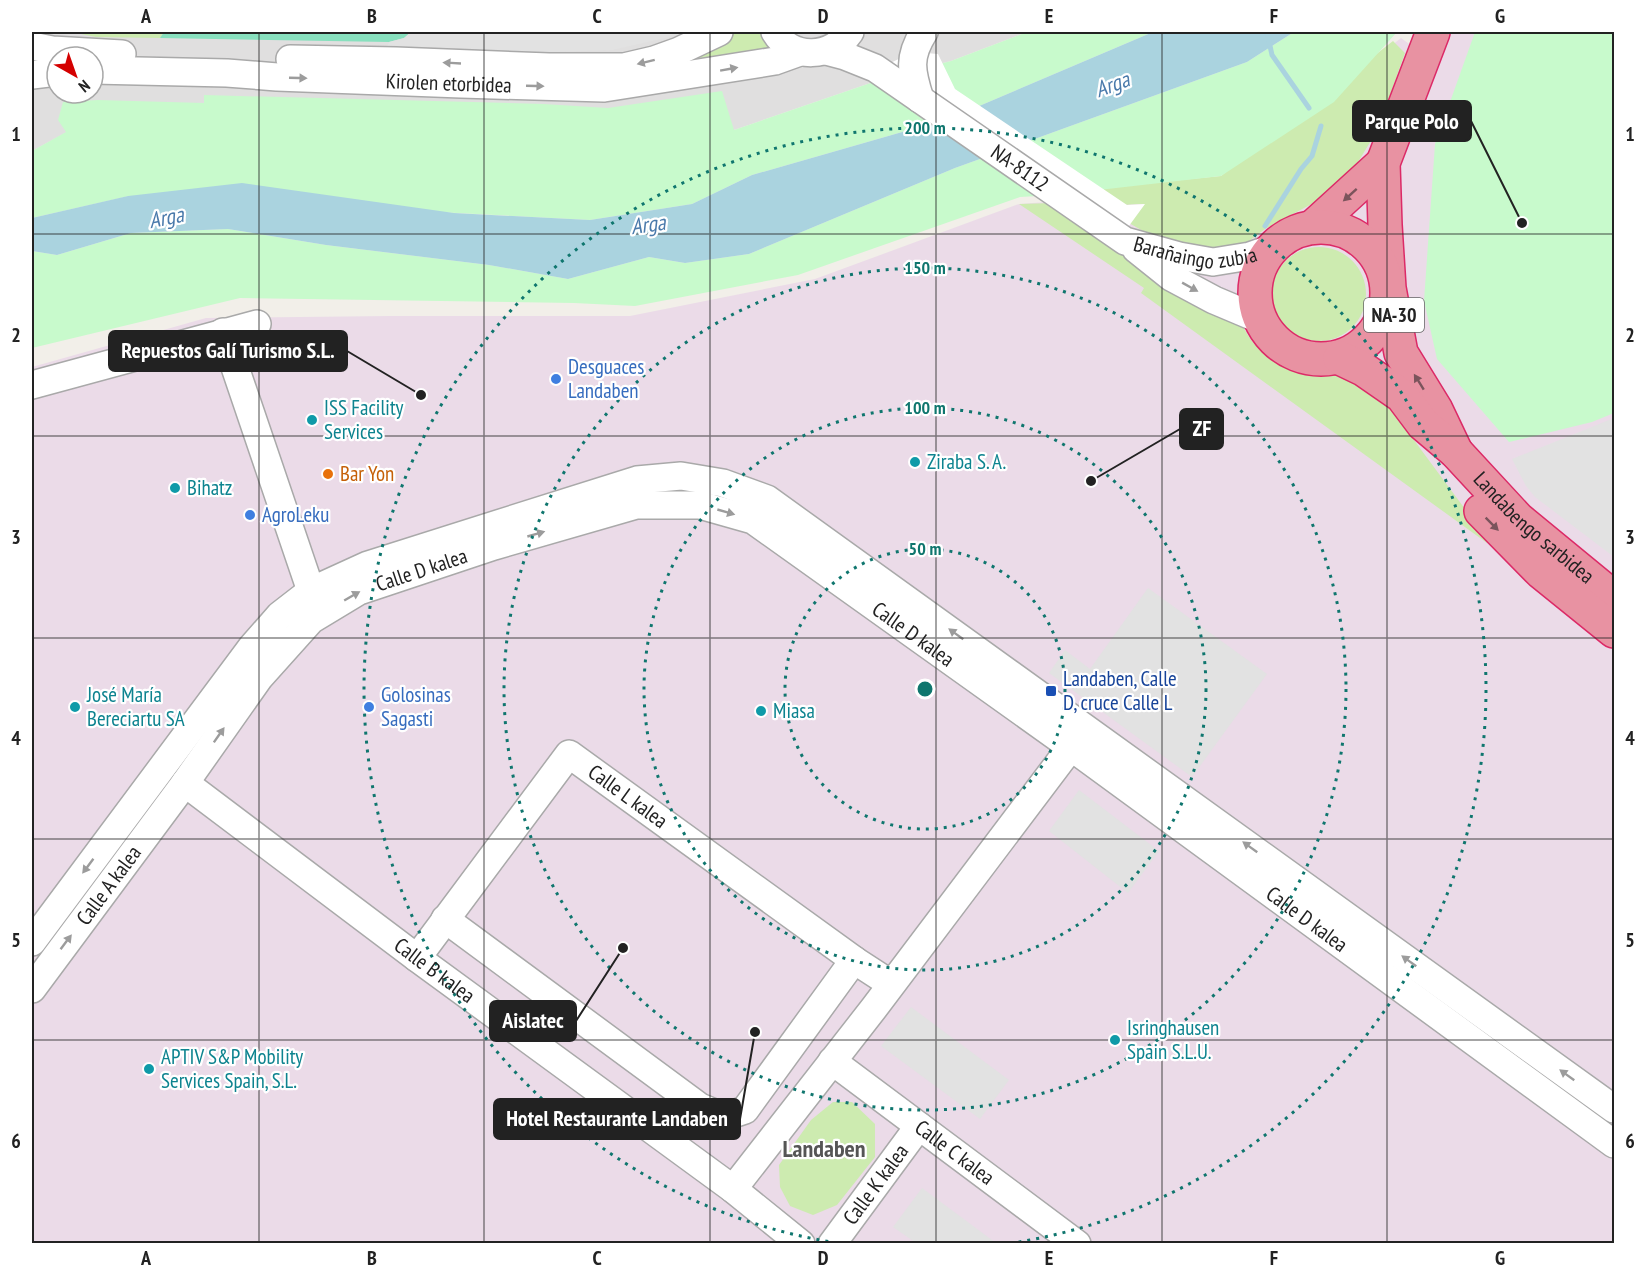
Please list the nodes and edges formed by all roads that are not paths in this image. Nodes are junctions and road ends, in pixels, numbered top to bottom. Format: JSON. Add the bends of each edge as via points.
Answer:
{"nodes":[{"id":1,"x":719,"y":32,"type":"edge"},
{"id":2,"x":776,"y":32,"type":"edge"},
{"id":3,"x":851,"y":32,"type":"edge"},
{"id":4,"x":1433,"y":32,"type":"edge"},
{"id":5,"x":918,"y":42,"type":"edge"},
{"id":6,"x":32,"y":46,"type":"edge"},
{"id":7,"x":813,"y":52,"type":"junction"},
{"id":8,"x":875,"y":68,"type":"junction"},
{"id":9,"x":105,"y":70,"type":"edge"},
{"id":10,"x":920,"y":99,"type":"junction"},
{"id":11,"x":1383,"y":163,"type":"junction"},
{"id":12,"x":1315,"y":225,"type":"junction"},
{"id":13,"x":1123,"y":239,"type":"junction"},
{"id":14,"x":1270,"y":249,"type":"junction"},
{"id":15,"x":1389,"y":288,"type":"junction"},
{"id":16,"x":1259,"y":320,"type":"junction"},
{"id":17,"x":257,"y":324,"type":"dead end"},
{"id":18,"x":223,"y":332,"type":"junction"},
{"id":19,"x":1340,"y":358,"type":"junction"},
{"id":20,"x":32,"y":385,"type":"edge"},
{"id":21,"x":1430,"y":417,"type":"junction"},
{"id":22,"x":1614,"y":569,"type":"edge"},
{"id":23,"x":311,"y":591,"type":"junction"},
{"id":24,"x":1614,"y":598,"type":"edge"},
{"id":25,"x":1614,"y":631,"type":"edge"},
{"id":26,"x":995,"y":662,"type":"junction"},
{"id":27,"x":195,"y":723,"type":"junction"},
{"id":28,"x":1071,"y":747,"type":"junction"},
{"id":29,"x":160,"y":768,"type":"joint"},
{"id":30,"x":185,"y":783,"type":"junction"},
{"id":31,"x":1170,"y":790,"type":"junction"},
{"id":32,"x":113,"y":832,"type":"junction"},
{"id":33,"x":445,"y":919,"type":"junction"},
{"id":34,"x":32,"y":942,"type":"edge"},
{"id":35,"x":417,"y":958,"type":"junction"},
{"id":36,"x":854,"y":960,"type":"junction"},
{"id":37,"x":891,"y":984,"type":"junction"},
{"id":38,"x":32,"y":988,"type":"edge"},
{"id":39,"x":832,"y":1061,"type":"junction"},
{"id":40,"x":1614,"y":1109,"type":"edge"},
{"id":41,"x":919,"y":1126,"type":"junction"},
{"id":42,"x":1614,"y":1144,"type":"edge"},
{"id":43,"x":733,"y":1189,"type":"junction"},
{"id":44,"x":801,"y":1244,"type":"edge"},
{"id":45,"x":832,"y":1244,"type":"edge"},
{"id":46,"x":1077,"y":1244,"type":"edge"}],
"edges":[{"from":1,"to":6,"type":"street","name":"Kirolen etorbidea","one_way":true,"via":[[654,60],[602,68],[125,54]]},
{"from":2,"to":7,"type":"street","via":[[788,46]]},
{"from":3,"to":7,"type":"street","name":"Kirolen etorbidea","via":[[837,46]]},
{"from":3,"to":8,"type":"street","name":"NA-8112","number":"NA-8112"},
{"from":4,"to":11,"type":"highway","name":"Landabengo sarbidea","number":"NA-30"},
{"from":5,"to":10,"type":"street","via":[[911,60]]},
{"from":7,"to":8,"type":"street","name":"NA-8112","number":"NA-8112","via":[[845,56]]},
{"from":9,"to":7,"type":"street","name":"Kirolen etorbidea","one_way":true,"via":[[604,88]]},
{"from":8,"to":10,"type":"street","name":"NA-8112","number":"NA-8112"},
{"from":10,"to":13,"type":"street","name":"NA-8112","number":"NA-8112"},
{"from":11,"to":12,"type":"highway","name":"Landabengo sarbidea","one_way":true},
{"from":11,"to":15,"type":"highway","name":"Landabengo sarbidea","number":"NA-30"},
{"from":12,"to":14,"type":"highway","name":"Landabengo sarbidea","via":[[1291,234]]},
{"from":12,"to":15,"type":"highway","name":"Landabengo sarbidea","via":[[1342,230],[1360,241],[1375,255]]},
{"from":13,"to":14,"type":"street","name":"Barañaingo zubia","number":"NA-8112","via":[[1213,262]]},
{"from":13,"to":16,"type":"street","name":"NA-8112","number":"NA-8112","one_way":true,"via":[[1171,277]]},
{"from":14,"to":16,"type":"highway","via":[[1259,274]]},
{"from":15,"to":19,"type":"highway","name":"Landabengo sarbidea","via":[[1381,323],[1356,349]]},
{"from":21,"to":15,"type":"highway","name":"Landabengo sarbidea","number":"NA-30","one_way":true,"via":[[1401,353]]},
{"from":16,"to":19,"type":"highway","name":"Landabengo sarbidea","via":[[1270,336],[1300,356],[1318,360]]},
{"from":17,"to":18,"type":"street"},
{"from":18,"to":20,"type":"street"},
{"from":18,"to":23,"type":"street"},
{"from":19,"to":21,"type":"highway","name":"Landabengo sarbidea","via":[[1363,369]]},
{"from":21,"to":22,"type":"highway","via":[[1496,479]]},
{"from":21,"to":24,"type":"highway","name":"Landabengo sarbidea","via":[[1456,452],[1518,519]]},
{"from":21,"to":25,"type":"highway","one_way":true,"via":[[1485,516],[1541,572]]},
{"from":26,"to":23,"type":"street","name":"Calle D kalea","one_way":true,"via":[[768,499],[723,483],[681,476],[637,480],[368,565]]},
{"from":23,"to":27,"type":"street","name":"Calle D kalea","via":[[280,615]]},
{"from":26,"to":28,"type":"street","via":[[1006,679],[1057,719]]},
{"from":26,"to":31,"type":"street","name":"Calle D kalea"},
{"from":27,"to":29,"type":"street","name":"Calle D kalea"},
{"from":27,"to":30,"type":"street","via":[[196,736],[178,761]]},
{"from":30,"to":28,"type":"street","name":"Calle D kalea","one_way":true,"via":[[259,678],[311,620],[359,591],[636,505],[700,505],[753,520]]},
{"from":28,"to":31,"type":"street","via":[[1091,744],[1152,787]]},
{"from":28,"to":37,"type":"street"},
{"from":28,"to":42,"type":"street","name":"Calle D kalea"},
{"from":29,"to":32,"type":"street","name":"Calle A kalea"},
{"from":30,"to":32,"type":"street","via":[[161,783],[136,814]]},
{"from":30,"to":35,"type":"street","name":"Calle B kalea"},
{"from":38,"to":30,"type":"street","name":"Calle A kalea","one_way":true},
{"from":40,"to":31,"type":"street","name":"Calle D kalea","one_way":true},
{"from":32,"to":34,"type":"street","name":"Calle A kalea","one_way":true},
{"from":33,"to":35,"type":"street","name":"Calle L kalea"},
{"from":33,"to":36,"type":"street","via":[[700,1107],[724,1117],[745,1110]]},
{"from":33,"to":36,"type":"street","name":"Calle L kalea","via":[[569,754]]},
{"from":35,"to":43,"type":"street","name":"Calle B kalea"},
{"from":36,"to":37,"type":"street","name":"Calle L kalea"},
{"from":37,"to":39,"type":"street"},
{"from":39,"to":41,"type":"street","name":"Calle C kalea"},
{"from":39,"to":43,"type":"street"},
{"from":41,"to":45,"type":"street","name":"Calle K kalea"},
{"from":41,"to":46,"type":"street","name":"Calle C kalea"},
{"from":43,"to":44,"type":"street","name":"Calle B kalea"}]}
